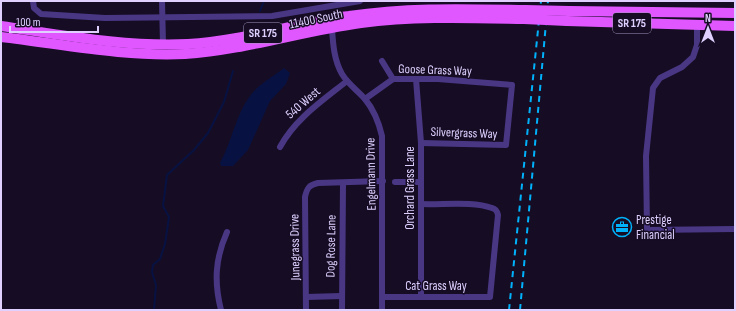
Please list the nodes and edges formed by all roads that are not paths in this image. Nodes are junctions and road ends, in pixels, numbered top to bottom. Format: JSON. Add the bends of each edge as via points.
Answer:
{"nodes":[{"id":1,"x":33,"y":1,"type":"edge"},
{"id":2,"x":162,"y":1,"type":"edge"},
{"id":3,"x":360,"y":1,"type":"edge"},
{"id":4,"x":387,"y":11,"type":"junction"},
{"id":5,"x":735,"y":13,"type":"edge"},
{"id":6,"x":524,"y":15,"type":"junction"},
{"id":7,"x":568,"y":16,"type":"junction"},
{"id":8,"x":162,"y":18,"type":"junction"},
{"id":9,"x":697,"y":25,"type":"junction"},
{"id":10,"x":1,"y":26,"type":"edge"},
{"id":11,"x":735,"y":26,"type":"edge"},
{"id":12,"x":332,"y":29,"type":"junction"},
{"id":13,"x":1,"y":37,"type":"edge"},
{"id":14,"x":163,"y":44,"type":"junction"},
{"id":15,"x":382,"y":61,"type":"dead end"},
{"id":16,"x":393,"y":79,"type":"junction"},
{"id":17,"x":416,"y":79,"type":"junction"},
{"id":18,"x":347,"y":81,"type":"junction"},
{"id":19,"x":365,"y":99,"type":"junction"},
{"id":20,"x":421,"y":143,"type":"junction"},
{"id":21,"x":506,"y":145,"type":"joint"},
{"id":22,"x":280,"y":147,"type":"dead end"},
{"id":23,"x":382,"y":182,"type":"junction"},
{"id":24,"x":395,"y":182,"type":"dead end"},
{"id":25,"x":421,"y":182,"type":"junction"},
{"id":26,"x":343,"y":183,"type":"junction"},
{"id":27,"x":421,"y":204,"type":"junction"},
{"id":28,"x":735,"y":229,"type":"edge"},
{"id":29,"x":227,"y":232,"type":"dead end"},
{"id":30,"x":342,"y":296,"type":"junction"},
{"id":31,"x":306,"y":297,"type":"junction"},
{"id":32,"x":382,"y":297,"type":"junction"},
{"id":33,"x":421,"y":298,"type":"junction"},
{"id":34,"x":221,"y":310,"type":"edge"},
{"id":35,"x":306,"y":310,"type":"edge"},
{"id":36,"x":342,"y":310,"type":"edge"},
{"id":37,"x":382,"y":310,"type":"edge"}],
"edges":[{"from":1,"to":8,"type":"street","via":[[36,11],[45,14]]},
{"from":2,"to":8,"type":"street"},
{"from":3,"to":8,"type":"street","via":[[272,16]]},
{"from":4,"to":6,"type":"main road","name":"11400 South","number":"SR 175","via":[[416,9]]},
{"from":4,"to":12,"type":"main road","via":[[336,23]]},
{"from":4,"to":14,"type":"main road","name":"11400 South","number":"SR 175","via":[[348,16],[222,41]]},
{"from":5,"to":7,"type":"main road","name":"11400 South","number":"SR 175"},
{"from":6,"to":7,"type":"main road","name":"11400 South","number":"SR 175","bridge":true},
{"from":6,"to":12,"type":"main road","name":"11400 South","number":"SR 175","via":[[407,19]]},
{"from":7,"to":9,"type":"main road","name":"11400 South","number":"SR 175"},
{"from":8,"to":14,"type":"street"},
{"from":9,"to":11,"type":"main road","name":"11400 South","number":"SR 175"},
{"from":9,"to":28,"type":"street","via":[[697,45],[692,57],[682,67],[660,78],[653,88],[646,156],[646,230]]},
{"from":10,"to":14,"type":"main road","name":"11400 South","number":"SR 175","via":[[111,41]]},
{"from":12,"to":13,"type":"main road","name":"11400 South","number":"SR 175","via":[[224,51],[171,54],[118,52]]},
{"from":12,"to":18,"type":"street","name":"Engelmann Drive","via":[[335,57]]},
{"from":15,"to":16,"type":"street"},
{"from":16,"to":17,"type":"street","name":"Goose Grass Way"},
{"from":16,"to":19,"type":"street","name":"Goose Grass Way"},
{"from":17,"to":20,"type":"street","name":"Orchard Grass Lane"},
{"from":17,"to":21,"type":"street","name":"Goose Grass Way","via":[[512,85]]},
{"from":18,"to":19,"type":"street","name":"Engelmann Drive"},
{"from":18,"to":22,"type":"street","name":"540 West","via":[[299,120]]},
{"from":19,"to":23,"type":"street","name":"Engelmann Drive","via":[[380,128]]},
{"from":20,"to":21,"type":"street","name":"Silvergrass Way"},
{"from":20,"to":25,"type":"street","name":"Orchard Grass Lane"},
{"from":23,"to":26,"type":"street"},
{"from":23,"to":32,"type":"street","name":"Engelmann Drive"},
{"from":24,"to":25,"type":"street"},
{"from":25,"to":27,"type":"street","name":"Orchard Grass Lane"},
{"from":26,"to":30,"type":"street","name":"Dog Rose Lane"},
{"from":26,"to":31,"type":"street","name":"Junegrass Drive","via":[[318,183],[307,189]]},
{"from":27,"to":33,"type":"street","name":"Orchard Grass Lane"},
{"from":27,"to":33,"type":"street","name":"Cat Grass Way","via":[[474,205],[492,208],[497,210],[498,214],[490,297]]},
{"from":29,"to":34,"type":"street","via":[[217,263],[216,281]]},
{"from":30,"to":31,"type":"street"},
{"from":30,"to":36,"type":"street","name":"Dog Rose Lane"},
{"from":31,"to":35,"type":"street","name":"Junegrass Drive"},
{"from":32,"to":33,"type":"street","name":"Cat Grass Way"},
{"from":32,"to":37,"type":"street","name":"Engelmann Drive"}]}
